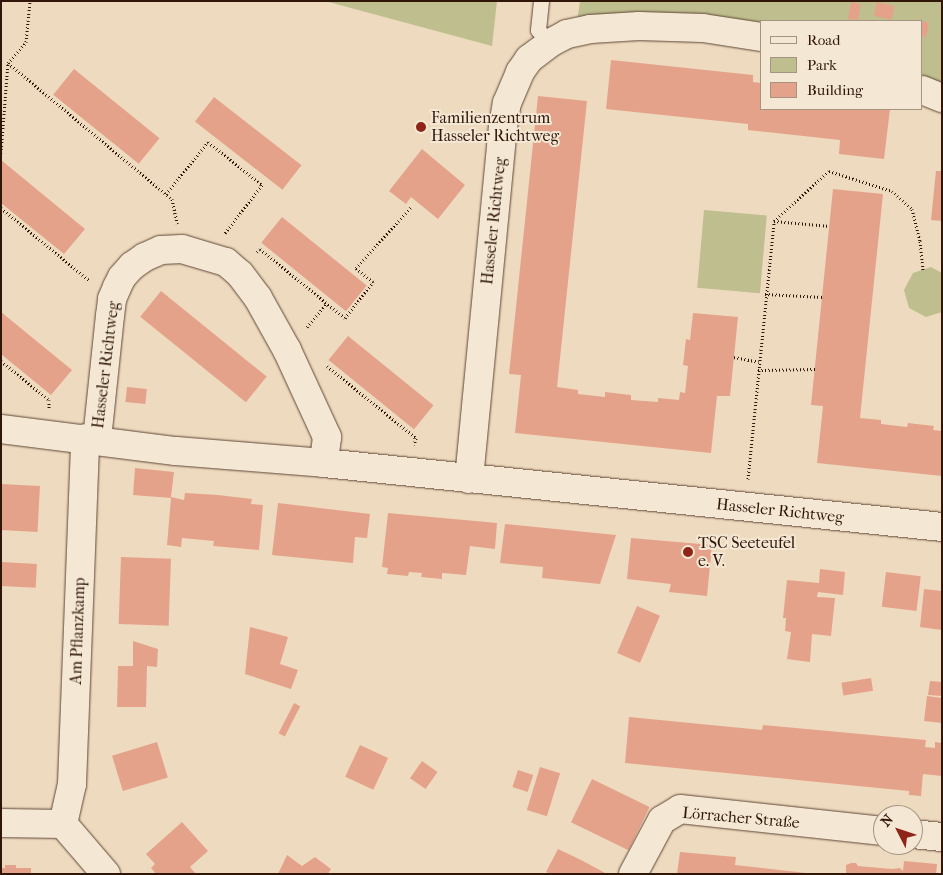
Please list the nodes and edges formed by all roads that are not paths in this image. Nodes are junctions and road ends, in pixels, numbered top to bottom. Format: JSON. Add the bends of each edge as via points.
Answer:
{"nodes":[{"id":1,"x":541,"y":1,"type":"edge"},
{"id":2,"x":760,"y":37,"type":"edge"},
{"id":3,"x":550,"y":43,"type":"junction"},
{"id":4,"x":923,"y":90,"type":"edge"},
{"id":5,"x":942,"y":98,"type":"edge"},
{"id":6,"x":1,"y":429,"type":"edge"},
{"id":7,"x":91,"y":438,"type":"junction"},
{"id":8,"x":324,"y":463,"type":"junction"},
{"id":9,"x":469,"y":479,"type":"junction"},
{"id":10,"x":942,"y":527,"type":"edge"},
{"id":11,"x":1,"y":823,"type":"edge"},
{"id":12,"x":63,"y":824,"type":"junction"},
{"id":13,"x":873,"y":830,"type":"edge"},
{"id":14,"x":923,"y":835,"type":"edge"},
{"id":15,"x":942,"y":837,"type":"edge"},
{"id":16,"x":106,"y":874,"type":"edge"},
{"id":17,"x":633,"y":874,"type":"edge"}],
"edges":[{"from":1,"to":3,"type":"lane","via":[[538,30]]},
{"from":2,"to":3,"type":"street","name":"Hasseler Richtweg","via":[[703,28],[639,26],[590,29],[567,34]]},
{"from":3,"to":9,"type":"street","name":"Hasseler Richtweg","via":[[529,59],[520,72],[503,127]]},
{"from":4,"to":5,"type":"street"},
{"from":6,"to":7,"type":"street","name":"Hasseler Richtweg"},
{"from":7,"to":8,"type":"street","name":"Hasseler Richtweg","via":[[176,451]]},
{"from":7,"to":8,"type":"street","name":"Hasseler Richtweg","via":[[112,299],[122,277],[132,266],[161,250],[182,248],[226,262],[258,298],[287,350],[327,437]]},
{"from":7,"to":12,"type":"street","name":"Am Pflanzkamp","via":[[72,784]]},
{"from":8,"to":9,"type":"street","name":"Hasseler Richtweg"},
{"from":9,"to":10,"type":"street","name":"Hasseler Richtweg"},
{"from":11,"to":12,"type":"street"},
{"from":12,"to":16,"type":"street"},
{"from":13,"to":17,"type":"street","name":"Lörracher Straße","via":[[680,809],[662,820]]},
{"from":14,"to":15,"type":"street"}]}
